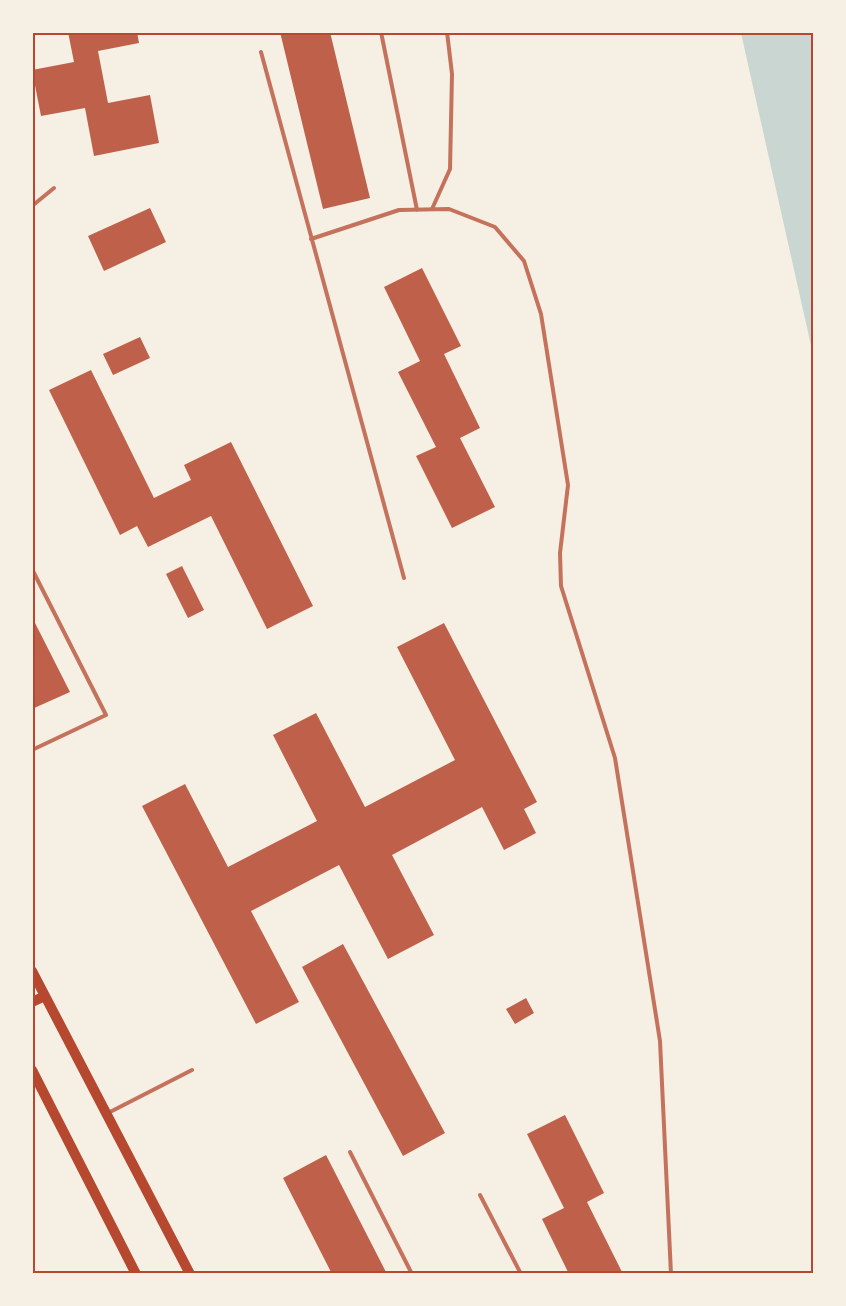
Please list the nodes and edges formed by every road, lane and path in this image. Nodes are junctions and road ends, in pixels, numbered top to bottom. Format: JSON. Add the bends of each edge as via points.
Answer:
{"nodes":[{"id":1,"x":381,"y":32,"type":"edge"},
{"id":2,"x":447,"y":32,"type":"edge"},
{"id":3,"x":261,"y":52,"type":"dead end"},
{"id":4,"x":54,"y":188,"type":"dead end"},
{"id":5,"x":32,"y":206,"type":"edge"},
{"id":6,"x":432,"y":209,"type":"junction"},
{"id":7,"x":417,"y":210,"type":"junction"},
{"id":8,"x":311,"y":239,"type":"junction"},
{"id":9,"x":32,"y":568,"type":"edge"},
{"id":10,"x":404,"y":578,"type":"dead end"},
{"id":11,"x":32,"y":750,"type":"edge"},
{"id":12,"x":32,"y":972,"type":"edge"},
{"id":13,"x":45,"y":996,"type":"junction"},
{"id":14,"x":32,"y":1002,"type":"edge"},
{"id":15,"x":32,"y":1070,"type":"edge"},
{"id":16,"x":192,"y":1070,"type":"dead end"},
{"id":17,"x":106,"y":1114,"type":"junction"},
{"id":18,"x":350,"y":1152,"type":"dead end"},
{"id":19,"x":480,"y":1195,"type":"dead end"},
{"id":20,"x":136,"y":1274,"type":"edge"},
{"id":21,"x":190,"y":1274,"type":"edge"},
{"id":22,"x":412,"y":1274,"type":"edge"},
{"id":23,"x":521,"y":1274,"type":"edge"},
{"id":24,"x":671,"y":1274,"type":"edge"}],
"edges":[{"from":1,"to":7,"type":"lane"},
{"from":2,"to":6,"type":"lane","via":[[452,74],[450,169]]},
{"from":3,"to":8,"type":"lane"},
{"from":4,"to":5,"type":"lane"},
{"from":6,"to":7,"type":"lane"},
{"from":6,"to":24,"type":"lane","via":[[449,209],[495,227],[524,261],[541,314],[568,485],[560,553],[560,586],[615,758],[660,1041]]},
{"from":7,"to":8,"type":"lane","via":[[399,210]]},
{"from":8,"to":10,"type":"lane"},
{"from":9,"to":11,"type":"lane","via":[[106,716]]},
{"from":12,"to":13,"type":"main road"},
{"from":13,"to":14,"type":"main road"},
{"from":13,"to":17,"type":"main road"},
{"from":15,"to":20,"type":"main road"},
{"from":16,"to":17,"type":"lane"},
{"from":17,"to":21,"type":"main road"},
{"from":18,"to":22,"type":"lane"},
{"from":19,"to":23,"type":"lane"}]}
